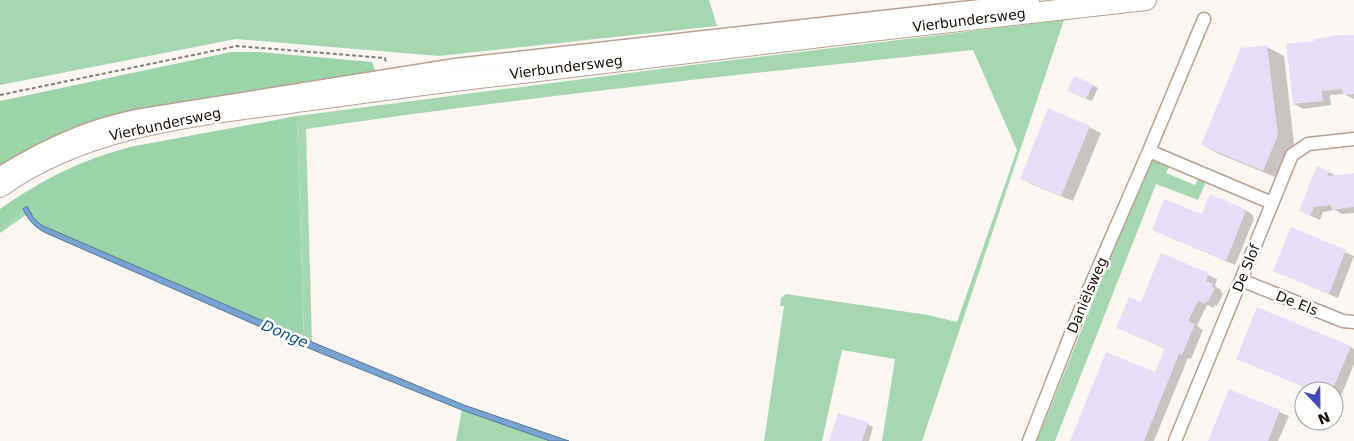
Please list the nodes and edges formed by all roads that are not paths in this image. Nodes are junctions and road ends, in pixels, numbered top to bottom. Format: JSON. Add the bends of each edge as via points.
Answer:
{"nodes":[{"id":1,"x":1033,"y":0,"type":"edge"},
{"id":2,"x":1146,"y":0,"type":"edge"},
{"id":3,"x":1065,"y":5,"type":"edge"},
{"id":4,"x":962,"y":14,"type":"junction"},
{"id":5,"x":1204,"y":19,"type":"dead end"},
{"id":6,"x":389,"y":82,"type":"junction"},
{"id":7,"x":1354,"y":139,"type":"edge"},
{"id":8,"x":1149,"y":151,"type":"junction"},
{"id":9,"x":0,"y":173,"type":"edge"},
{"id":10,"x":0,"y":187,"type":"edge"},
{"id":11,"x":1272,"y":203,"type":"junction"},
{"id":12,"x":1240,"y":280,"type":"junction"},
{"id":13,"x":1354,"y":322,"type":"edge"},
{"id":14,"x":1029,"y":441,"type":"edge"},
{"id":15,"x":1175,"y":441,"type":"edge"}],
"edges":[{"from":1,"to":4,"type":"street","name":"Vierbundersweg"},
{"from":2,"to":3,"type":"main road","name":"Vierbundersweg"},
{"from":3,"to":4,"type":"main road","name":"Vierbundersweg"},
{"from":4,"to":6,"type":"main road","name":"Vierbundersweg"},
{"from":5,"to":8,"type":"street","name":"Daniëlsweg"},
{"from":6,"to":9,"type":"street","name":"Vierbundersweg","via":[[122,119],[64,140]]},
{"from":6,"to":10,"type":"main road","name":"Vierbundersweg","via":[[128,130],[72,148]]},
{"from":7,"to":11,"type":"street","name":"De Slof","via":[[1308,144],[1298,150],[1292,155]]},
{"from":8,"to":11,"type":"street"},
{"from":8,"to":14,"type":"street","name":"Daniëlsweg","via":[[1083,303]]},
{"from":11,"to":12,"type":"street","name":"De Slof"},
{"from":12,"to":13,"type":"street","name":"De Els","via":[[1343,321]]},
{"from":12,"to":15,"type":"street","name":"De Slof"}]}
